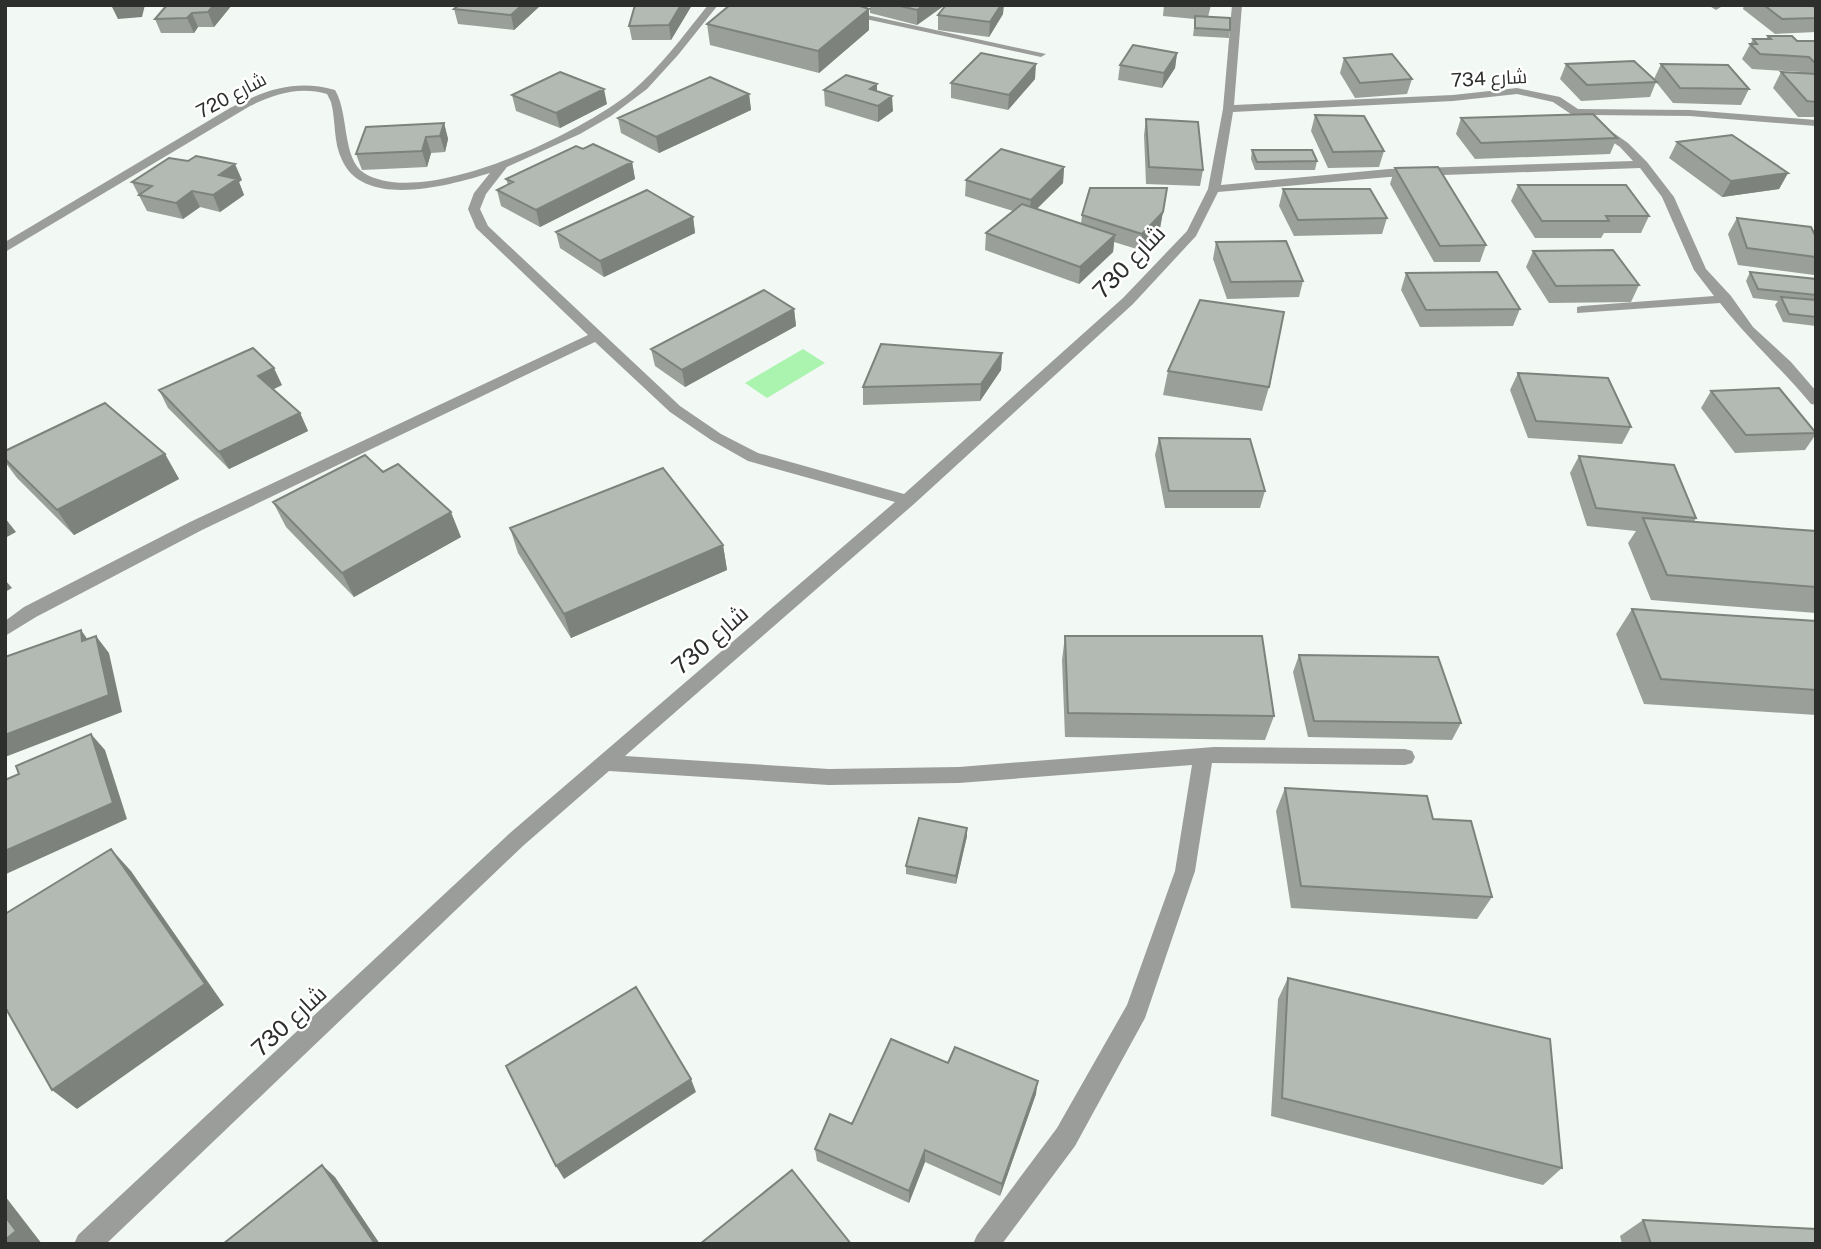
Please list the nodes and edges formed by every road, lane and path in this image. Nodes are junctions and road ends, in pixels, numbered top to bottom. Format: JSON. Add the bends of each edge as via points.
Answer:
{"nodes":[{"id":1,"x":713,"y":5,"type":"edge"},
{"id":2,"x":806,"y":5,"type":"edge"},
{"id":3,"x":1237,"y":5,"type":"edge"},
{"id":4,"x":1041,"y":54,"type":"dead end"},
{"id":5,"x":1227,"y":109,"type":"junction"},
{"id":6,"x":1577,"y":113,"type":"junction"},
{"id":7,"x":1816,"y":123,"type":"edge"},
{"id":8,"x":503,"y":164,"type":"junction"},
{"id":9,"x":1643,"y":164,"type":"junction"},
{"id":10,"x":1214,"y":189,"type":"junction"},
{"id":11,"x":5,"y":248,"type":"edge"},
{"id":12,"x":1726,"y":299,"type":"junction"},
{"id":13,"x":1582,"y":310,"type":"edge"},
{"id":14,"x":597,"y":336,"type":"junction"},
{"id":15,"x":1816,"y":401,"type":"edge"},
{"id":16,"x":908,"y":500,"type":"junction"},
{"id":17,"x":5,"y":630,"type":"edge"},
{"id":18,"x":1203,"y":756,"type":"junction"},
{"id":19,"x":1405,"y":757,"type":"dead end"},
{"id":20,"x":606,"y":763,"type":"junction"},
{"id":21,"x":87,"y":1244,"type":"edge"},
{"id":22,"x":986,"y":1244,"type":"edge"}],
"edges":[{"from":1,"to":8,"type":"street","name":"شارع 720","via":[[664,66],[630,97],[566,135]]},
{"from":2,"to":4,"type":"street"},
{"from":3,"to":5,"type":"street","name":"شارع 730"},
{"from":5,"to":6,"type":"street","name":"شارع 734","via":[[1517,91],[1556,99]]},
{"from":5,"to":10,"type":"street","name":"شارع 730"},
{"from":6,"to":7,"type":"street","via":[[1667,112]]},
{"from":6,"to":9,"type":"street","name":"شارع 734"},
{"from":8,"to":11,"type":"street","name":"شارع 720","via":[[440,184],[382,184],[349,166],[338,101],[331,92],[284,88],[234,110]]},
{"from":8,"to":14,"type":"street","via":[[480,193],[474,209],[482,228]]},
{"from":9,"to":10,"type":"street","via":[[1389,173]]},
{"from":9,"to":12,"type":"street","name":"شارع 734","via":[[1668,197],[1700,270]]},
{"from":10,"to":16,"type":"street","name":"شارع 730","via":[[1192,233],[1128,301]]},
{"from":12,"to":13,"type":"street"},
{"from":12,"to":15,"type":"street","name":"شارع 734","via":[[1748,330]]},
{"from":14,"to":16,"type":"street","via":[[675,409],[716,438],[753,457]]},
{"from":14,"to":17,"type":"street","via":[[196,526],[30,612]]},
{"from":16,"to":20,"type":"street","name":"شارع 730"},
{"from":18,"to":19,"type":"street"},
{"from":18,"to":20,"type":"street","via":[[959,775],[829,777]]},
{"from":18,"to":22,"type":"street","via":[[1185,871],[1137,1010],[1066,1137]]},
{"from":20,"to":21,"type":"street","name":"شارع 730","via":[[517,839]]}]}
